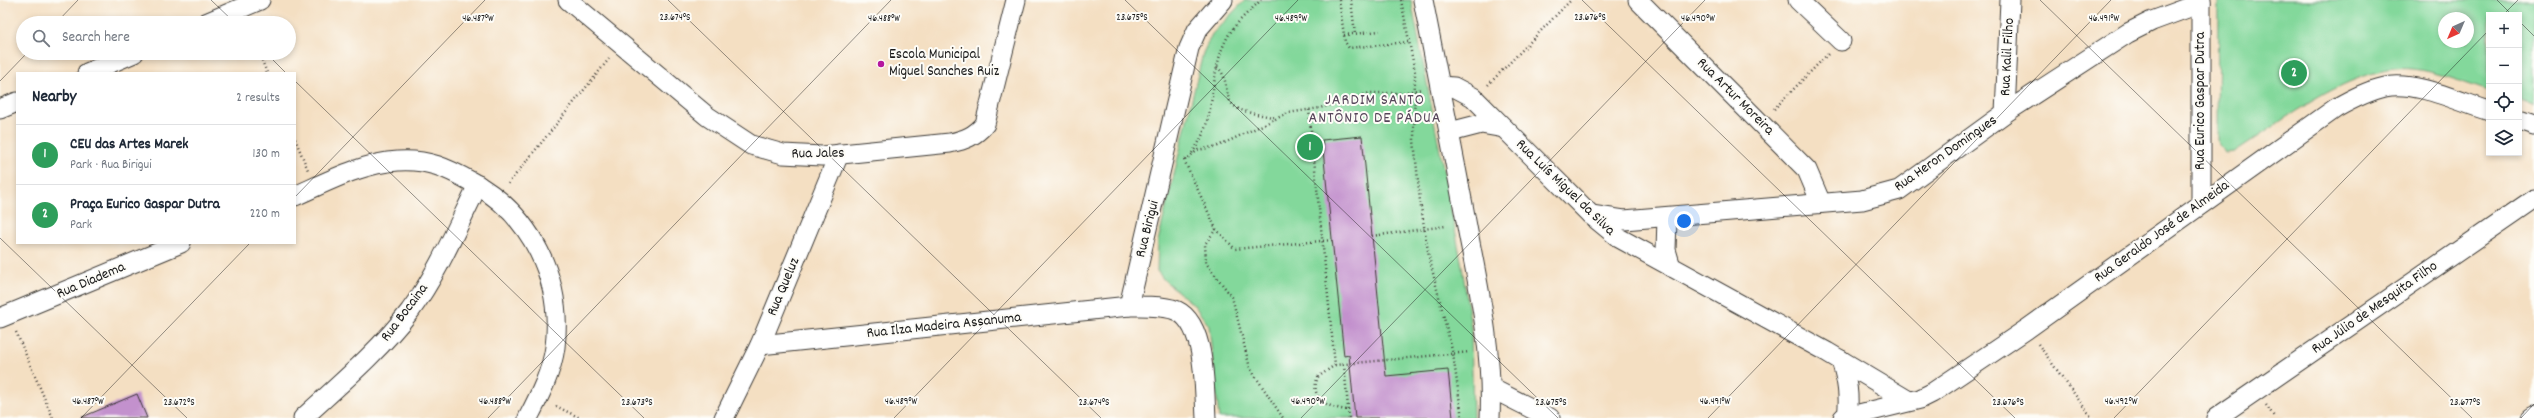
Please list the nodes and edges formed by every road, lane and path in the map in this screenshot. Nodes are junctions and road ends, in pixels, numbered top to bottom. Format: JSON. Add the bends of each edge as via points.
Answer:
{"nodes":[{"id":1,"x":260,"y":0,"type":"edge"},
{"id":2,"x":568,"y":0,"type":"edge"},
{"id":3,"x":1016,"y":0,"type":"edge"},
{"id":4,"x":1223,"y":0,"type":"edge"},
{"id":5,"x":1261,"y":0,"type":"edge"},
{"id":6,"x":1340,"y":0,"type":"edge"},
{"id":7,"x":1351,"y":0,"type":"edge"},
{"id":8,"x":1401,"y":0,"type":"edge"},
{"id":9,"x":1423,"y":0,"type":"edge"},
{"id":10,"x":1572,"y":0,"type":"edge"},
{"id":11,"x":1638,"y":0,"type":"edge"},
{"id":12,"x":1798,"y":0,"type":"edge"},
{"id":13,"x":2010,"y":0,"type":"edge"},
{"id":14,"x":2201,"y":2,"type":"edge"},
{"id":15,"x":222,"y":16,"type":"edge"},
{"id":16,"x":1380,"y":30,"type":"dead end"},
{"id":17,"x":1355,"y":34,"type":"junction"},
{"id":18,"x":1344,"y":35,"type":"junction"},
{"id":19,"x":1841,"y":41,"type":"joint"},
{"id":20,"x":1408,"y":42,"type":"junction"},
{"id":21,"x":621,"y":44,"type":"junction"},
{"id":22,"x":117,"y":60,"type":"edge"},
{"id":23,"x":262,"y":60,"type":"edge"},
{"id":24,"x":1217,"y":67,"type":"junction"},
{"id":25,"x":88,"y":72,"type":"edge"},
{"id":26,"x":267,"y":72,"type":"edge"},
{"id":27,"x":1440,"y":86,"type":"junction"},
{"id":28,"x":1414,"y":91,"type":"junction"},
{"id":29,"x":1474,"y":99,"type":"junction"},
{"id":30,"x":16,"y":102,"type":"edge"},
{"id":31,"x":0,"y":109,"type":"edge"},
{"id":32,"x":1309,"y":110,"type":"junction"},
{"id":33,"x":2486,"y":110,"type":"edge"},
{"id":34,"x":2005,"y":113,"type":"junction"},
{"id":35,"x":1277,"y":118,"type":"junction"},
{"id":36,"x":2522,"y":121,"type":"edge"},
{"id":37,"x":1761,"y":123,"type":"junction"},
{"id":38,"x":2534,"y":125,"type":"edge"},
{"id":39,"x":1504,"y":128,"type":"junction"},
{"id":40,"x":1450,"y":132,"type":"junction"},
{"id":41,"x":296,"y":141,"type":"edge"},
{"id":42,"x":1166,"y":153,"type":"junction"},
{"id":43,"x":1192,"y":153,"type":"junction"},
{"id":44,"x":839,"y":154,"type":"junction"},
{"id":45,"x":1185,"y":160,"type":"junction"},
{"id":46,"x":478,"y":185,"type":"junction"},
{"id":47,"x":315,"y":187,"type":"junction"},
{"id":48,"x":296,"y":196,"type":"edge"},
{"id":49,"x":497,"y":198,"type":"junction"},
{"id":50,"x":2534,"y":199,"type":"edge"},
{"id":51,"x":1821,"y":202,"type":"junction"},
{"id":52,"x":2201,"y":203,"type":"junction"},
{"id":53,"x":1591,"y":214,"type":"junction"},
{"id":54,"x":1666,"y":218,"type":"junction"},
{"id":55,"x":1446,"y":226,"type":"dead end"},
{"id":56,"x":1216,"y":228,"type":"junction"},
{"id":57,"x":1425,"y":229,"type":"junction"},
{"id":58,"x":1372,"y":236,"type":"dead end"},
{"id":59,"x":1332,"y":240,"type":"dead end"},
{"id":60,"x":1323,"y":241,"type":"junction"},
{"id":61,"x":179,"y":244,"type":"edge"},
{"id":62,"x":1671,"y":267,"type":"junction"},
{"id":63,"x":1129,"y":306,"type":"junction"},
{"id":64,"x":4,"y":316,"type":"edge"},
{"id":65,"x":2027,"y":330,"type":"junction"},
{"id":66,"x":760,"y":345,"type":"junction"},
{"id":67,"x":1489,"y":351,"type":"junction"},
{"id":68,"x":1453,"y":354,"type":"junction"},
{"id":69,"x":1841,"y":360,"type":"junction"},
{"id":70,"x":1335,"y":365,"type":"junction"},
{"id":71,"x":1344,"y":365,"type":"junction"},
{"id":72,"x":1491,"y":388,"type":"junction"},
{"id":73,"x":539,"y":397,"type":"junction"},
{"id":74,"x":1909,"y":401,"type":"junction"},
{"id":75,"x":1348,"y":410,"type":"junction"},
{"id":76,"x":2534,"y":416,"type":"edge"},
{"id":77,"x":53,"y":418,"type":"edge"},
{"id":78,"x":303,"y":418,"type":"edge"},
{"id":79,"x":528,"y":418,"type":"edge"},
{"id":80,"x":580,"y":418,"type":"edge"},
{"id":81,"x":724,"y":418,"type":"edge"},
{"id":82,"x":1206,"y":418,"type":"edge"},
{"id":83,"x":1283,"y":418,"type":"edge"},
{"id":84,"x":1349,"y":418,"type":"edge"},
{"id":85,"x":1462,"y":418,"type":"edge"},
{"id":86,"x":1490,"y":418,"type":"edge"},
{"id":87,"x":1550,"y":418,"type":"edge"},
{"id":88,"x":1845,"y":418,"type":"edge"},
{"id":89,"x":2092,"y":418,"type":"edge"},
{"id":90,"x":2216,"y":418,"type":"edge"},
{"id":91,"x":2531,"y":418,"type":"edge"}],
"edges":[{"from":1,"to":15,"type":"street"},
{"from":2,"to":21,"type":"street","name":"Rua Jales"},
{"from":3,"to":44,"type":"street","name":"Rua Jales","via":[[985,124],[978,133],[950,144]]},
{"from":4,"to":42,"type":"street","name":"Rua Birigui","via":[[1197,30],[1189,48]]},
{"from":5,"to":24,"type":"path","via":[[1229,35]]},
{"from":6,"to":18,"type":"path"},
{"from":7,"to":17,"type":"path"},
{"from":8,"to":20,"type":"path"},
{"from":9,"to":27,"type":"street"},
{"from":10,"to":29,"type":"path"},
{"from":11,"to":37,"type":"street","name":"Rua Artur Moreira"},
{"from":12,"to":19,"type":"street"},
{"from":13,"to":34,"type":"street","name":"Rua Kalil Filho"},
{"from":14,"to":34,"type":"street","name":"Rua Heron Domingues","via":[[2128,33]]},
{"from":14,"to":52,"type":"street","name":"Rua Eurico Gaspar Dutra"},
{"from":16,"to":17,"type":"path"},
{"from":17,"to":18,"type":"path"},
{"from":18,"to":20,"type":"path","via":[[1347,47],[1353,49]]},
{"from":19,"to":37,"type":"path"},
{"from":20,"to":28,"type":"path","via":[[1415,72]]},
{"from":21,"to":44,"type":"street","name":"Rua Jales","via":[[707,116],[751,145],[783,154]]},
{"from":21,"to":49,"type":"path"},
{"from":22,"to":25,"type":"street"},
{"from":23,"to":26,"type":"path"},
{"from":24,"to":35,"type":"path","via":[[1223,71],[1227,95],[1232,104],[1240,110]]},
{"from":24,"to":43,"type":"path","via":[[1207,128]]},
{"from":27,"to":28,"type":"path"},
{"from":27,"to":29,"type":"street","name":"Rua Luís Miguel da Silva","via":[[1454,86],[1464,90]]},
{"from":27,"to":40,"type":"street"},
{"from":28,"to":32,"type":"path","via":[[1370,92]]},
{"from":28,"to":57,"type":"path","via":[[1416,170]]},
{"from":29,"to":39,"type":"street","name":"Rua Luís Miguel da Silva"},
{"from":30,"to":31,"type":"street"},
{"from":32,"to":35,"type":"path"},
{"from":32,"to":60,"type":"path"},
{"from":33,"to":52,"type":"street","name":"Rua Geraldo José de Almeida","via":[[2416,88],[2386,87],[2372,91],[2336,108]]},
{"from":34,"to":51,"type":"street","name":"Rua Heron Domingues","via":[[1899,190],[1862,200]]},
{"from":35,"to":43,"type":"path","via":[[1218,146]]},
{"from":36,"to":38,"type":"street"},
{"from":37,"to":51,"type":"street","name":"Rua Artur Moreira","via":[[1807,170]]},
{"from":39,"to":40,"type":"street","name":"Rua Luís Miguel da Silva","via":[[1481,124]]},
{"from":39,"to":53,"type":"street","name":"Rua Luís Miguel da Silva"},
{"from":40,"to":67,"type":"street"},
{"from":41,"to":47,"type":"path"},
{"from":42,"to":45,"type":"path"},
{"from":42,"to":63,"type":"street","name":"Rua Birigui"},
{"from":43,"to":45,"type":"path"},
{"from":44,"to":66,"type":"street","name":"Rua Queluz"},
{"from":45,"to":56,"type":"path"},
{"from":46,"to":47,"type":"street","via":[[443,166],[398,161],[371,166]]},
{"from":46,"to":49,"type":"street"},
{"from":46,"to":78,"type":"street","name":"Rua Bocaina","via":[[430,280],[410,310],[384,343]]},
{"from":47,"to":48,"type":"street"},
{"from":49,"to":73,"type":"street","via":[[528,230],[543,258],[553,290],[556,317],[554,349]]},
{"from":50,"to":90,"type":"street","name":"Rua Júlio de Mesquita Filho"},
{"from":51,"to":54,"type":"street","name":"Rua Heron Domingues"},
{"from":52,"to":65,"type":"street","name":"Rua Geraldo José de Almeida"},
{"from":53,"to":54,"type":"street","name":"Rua Heron Domingues","via":[[1624,220]]},
{"from":53,"to":62,"type":"street","name":"Rua Luís Miguel da Silva","via":[[1624,242]]},
{"from":54,"to":62,"type":"street","via":[[1666,250]]},
{"from":55,"to":57,"type":"path"},
{"from":56,"to":60,"type":"path","via":[[1235,249]]},
{"from":56,"to":83,"type":"path","via":[[1205,244],[1206,263],[1232,297],[1250,368]]},
{"from":57,"to":58,"type":"path"},
{"from":57,"to":68,"type":"path","via":[[1429,257]]},
{"from":59,"to":60,"type":"path"},
{"from":60,"to":70,"type":"path"},
{"from":61,"to":64,"type":"street","name":"Rua Diadema"},
{"from":62,"to":69,"type":"street","name":"Rua Luís Miguel da Silva"},
{"from":63,"to":66,"type":"street","name":"Rua Ilza Madeira Assanuma"},
{"from":63,"to":82,"type":"street","via":[[1174,309],[1185,317],[1199,340]]},
{"from":64,"to":77,"type":"path"},
{"from":65,"to":74,"type":"street","name":"Rua Geraldo José de Almeida","via":[[1932,393]]},
{"from":65,"to":89,"type":"path"},
{"from":66,"to":81,"type":"street","name":"Rua Queluz"},
{"from":67,"to":68,"type":"path"},
{"from":67,"to":72,"type":"street"},
{"from":68,"to":71,"type":"path"},
{"from":68,"to":85,"type":"path"},
{"from":69,"to":74,"type":"street","name":"Rua Luís Miguel da Silva"},
{"from":69,"to":88,"type":"street","via":[[1848,382],[1849,400]]},
{"from":70,"to":71,"type":"path"},
{"from":70,"to":75,"type":"path","via":[[1318,377],[1315,390],[1320,401],[1327,406]]},
{"from":71,"to":75,"type":"path"},
{"from":72,"to":86,"type":"street"},
{"from":72,"to":87,"type":"street"},
{"from":73,"to":79,"type":"street"},
{"from":73,"to":80,"type":"path"},
{"from":74,"to":88,"type":"street","name":"Rua Geraldo José de Almeida"},
{"from":75,"to":84,"type":"path"},
{"from":76,"to":91,"type":"street"}]}
